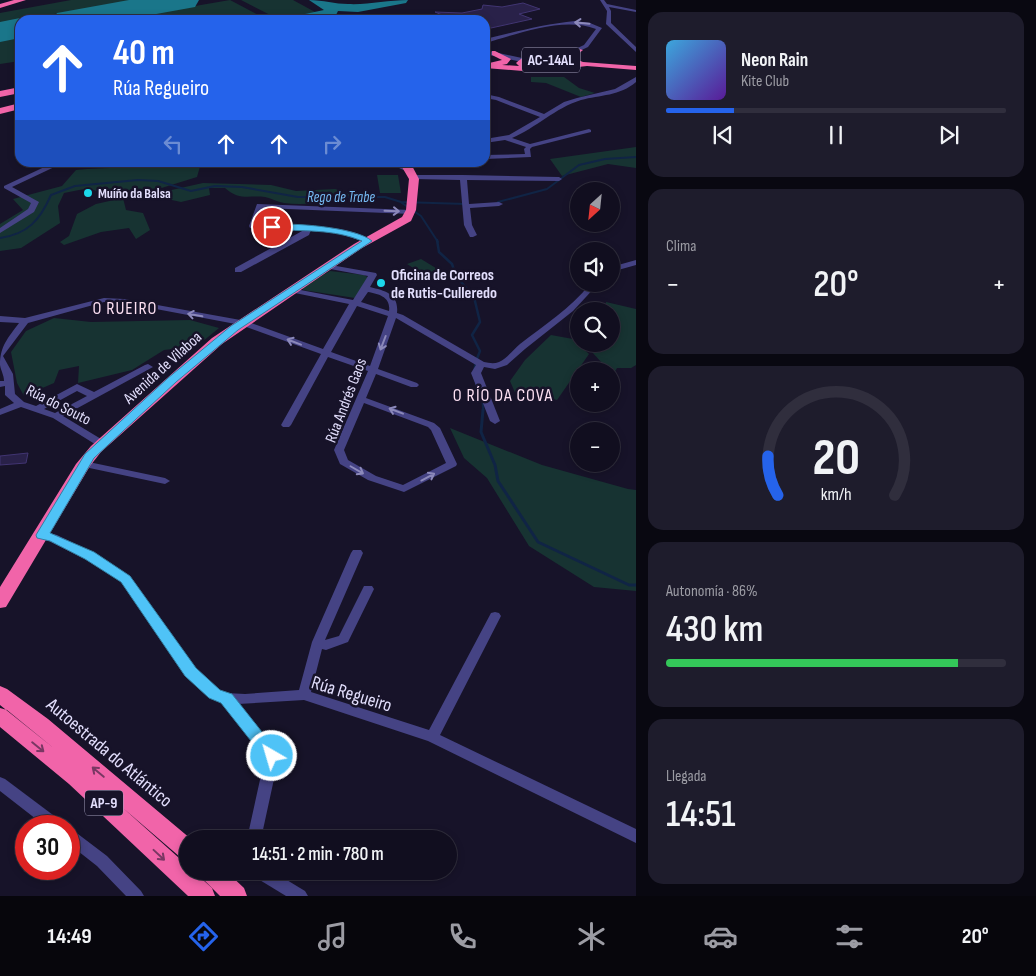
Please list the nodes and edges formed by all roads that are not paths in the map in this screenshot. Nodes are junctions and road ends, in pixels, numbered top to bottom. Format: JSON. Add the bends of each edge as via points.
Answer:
{"nodes":[{"id":1,"x":22,"y":0,"type":"edge"},
{"id":2,"x":602,"y":0,"type":"edge"},
{"id":3,"x":606,"y":5,"type":"junction"},
{"id":4,"x":0,"y":6,"type":"edge"},
{"id":5,"x":636,"y":11,"type":"edge"},
{"id":6,"x":490,"y":40,"type":"edge"},
{"id":7,"x":634,"y":44,"type":"edge"},
{"id":8,"x":579,"y":50,"type":"junction"},
{"id":9,"x":636,"y":50,"type":"edge"},
{"id":10,"x":490,"y":53,"type":"edge"},
{"id":11,"x":495,"y":54,"type":"junction"},
{"id":12,"x":523,"y":63,"type":"junction"},
{"id":13,"x":490,"y":64,"type":"edge"},
{"id":14,"x":555,"y":64,"type":"junction"},
{"id":15,"x":583,"y":64,"type":"junction"},
{"id":16,"x":490,"y":65,"type":"edge"},
{"id":17,"x":636,"y":68,"type":"edge"},
{"id":18,"x":636,"y":78,"type":"edge"},
{"id":19,"x":15,"y":91,"type":"edge"},
{"id":20,"x":0,"y":94,"type":"edge"},
{"id":21,"x":490,"y":97,"type":"edge"},
{"id":22,"x":15,"y":107,"type":"edge"},
{"id":23,"x":0,"y":111,"type":"edge"},
{"id":24,"x":544,"y":116,"type":"junction"},
{"id":25,"x":589,"y":131,"type":"dead end"},
{"id":26,"x":508,"y":139,"type":"junction"},
{"id":27,"x":490,"y":141,"type":"edge"},
{"id":28,"x":530,"y":146,"type":"junction"},
{"id":29,"x":490,"y":157,"type":"edge"},
{"id":30,"x":51,"y":167,"type":"edge"},
{"id":31,"x":399,"y":167,"type":"edge"},
{"id":32,"x":408,"y":167,"type":"edge"},
{"id":33,"x":413,"y":174,"type":"junction"},
{"id":34,"x":463,"y":178,"type":"junction"},
{"id":35,"x":559,"y":178,"type":"dead end"},
{"id":36,"x":499,"y":204,"type":"dead end"},
{"id":37,"x":467,"y":206,"type":"junction"},
{"id":38,"x":412,"y":207,"type":"junction"},
{"id":39,"x":308,"y":229,"type":"junction"},
{"id":40,"x":0,"y":231,"type":"edge"},
{"id":41,"x":473,"y":235,"type":"dead end"},
{"id":42,"x":368,"y":241,"type":"junction"},
{"id":43,"x":636,"y":262,"type":"edge"},
{"id":44,"x":328,"y":266,"type":"junction"},
{"id":45,"x":620,"y":267,"type":"edge"},
{"id":46,"x":238,"y":270,"type":"dead end"},
{"id":47,"x":365,"y":289,"type":"junction"},
{"id":48,"x":290,"y":290,"type":"junction"},
{"id":49,"x":588,"y":292,"type":"edge"},
{"id":50,"x":355,"y":303,"type":"junction"},
{"id":51,"x":393,"y":314,"type":"junction"},
{"id":52,"x":0,"y":319,"type":"edge"},
{"id":53,"x":25,"y":321,"type":"junction"},
{"id":54,"x":243,"y":322,"type":"junction"},
{"id":55,"x":324,"y":353,"type":"junction"},
{"id":56,"x":0,"y":356,"type":"edge"},
{"id":57,"x":481,"y":364,"type":"junction"},
{"id":58,"x":148,"y":367,"type":"dead end"},
{"id":59,"x":372,"y":371,"type":"junction"},
{"id":60,"x":5,"y":384,"type":"edge"},
{"id":61,"x":414,"y":385,"type":"dead end"},
{"id":62,"x":94,"y":396,"type":"junction"},
{"id":63,"x":361,"y":399,"type":"junction"},
{"id":64,"x":21,"y":404,"type":"junction"},
{"id":65,"x":37,"y":409,"type":"junction"},
{"id":66,"x":0,"y":412,"type":"edge"},
{"id":67,"x":56,"y":416,"type":"junction"},
{"id":68,"x":495,"y":420,"type":"dead end"},
{"id":69,"x":286,"y":425,"type":"dead end"},
{"id":70,"x":102,"y":444,"type":"junction"},
{"id":71,"x":84,"y":464,"type":"junction"},
{"id":72,"x":165,"y":481,"type":"dead end"},
{"id":73,"x":42,"y":535,"type":"junction"},
{"id":74,"x":357,"y":553,"type":"dead end"},
{"id":75,"x":368,"y":589,"type":"dead end"},
{"id":76,"x":0,"y":602,"type":"edge"},
{"id":77,"x":495,"y":616,"type":"dead end"},
{"id":78,"x":318,"y":642,"type":"junction"},
{"id":79,"x":0,"y":694,"type":"edge"},
{"id":80,"x":304,"y":695,"type":"junction"},
{"id":81,"x":226,"y":698,"type":"junction"},
{"id":82,"x":0,"y":716,"type":"edge"},
{"id":83,"x":432,"y":737,"type":"junction"},
{"id":84,"x":0,"y":783,"type":"edge"},
{"id":85,"x":42,"y":815,"type":"edge"},
{"id":86,"x":256,"y":830,"type":"edge"},
{"id":87,"x":636,"y":836,"type":"edge"},
{"id":88,"x":179,"y":842,"type":"edge"},
{"id":89,"x":80,"y":844,"type":"edge"},
{"id":90,"x":219,"y":880,"type":"edge"},
{"id":91,"x":273,"y":880,"type":"edge"},
{"id":92,"x":136,"y":896,"type":"edge"},
{"id":93,"x":204,"y":896,"type":"edge"},
{"id":94,"x":236,"y":896,"type":"edge"},
{"id":95,"x":300,"y":896,"type":"edge"}],
"edges":[{"from":1,"to":4,"type":"highway"},
{"from":2,"to":3,"type":"street"},
{"from":3,"to":5,"type":"street"},
{"from":3,"to":7,"type":"street","via":[[608,22]]},
{"from":8,"to":6,"type":"street","one_way":true,"via":[[592,40],[599,28],[588,23],[565,23]]},
{"from":7,"to":9,"type":"street"},
{"from":8,"to":14,"type":"street","via":[[563,55]]},
{"from":8,"to":15,"type":"highway","number":"AC-14AL","via":[[567,58]]},
{"from":10,"to":11,"type":"street"},
{"from":11,"to":12,"type":"street"},
{"from":11,"to":13,"type":"highway","number":"AC-14AL","via":[[504,56],[506,60]]},
{"from":12,"to":14,"type":"highway","number":"AC-14AL","via":[[542,70]]},
{"from":12,"to":16,"type":"highway","number":"AC-14AL"},
{"from":14,"to":15,"type":"highway","number":"AC-14AL"},
{"from":15,"to":17,"type":"highway","number":"AC-14AL"},
{"from":18,"to":24,"type":"street","via":[[626,88],[567,103]]},
{"from":19,"to":20,"type":"highway"},
{"from":21,"to":24,"type":"street"},
{"from":22,"to":23,"type":"highway"},
{"from":24,"to":26,"type":"street"},
{"from":25,"to":28,"type":"street"},
{"from":26,"to":27,"type":"street"},
{"from":26,"to":28,"type":"street"},
{"from":28,"to":29,"type":"street","via":[[527,149],[529,156]]},
{"from":30,"to":40,"type":"street","via":[[6,187],[35,202],[31,210]]},
{"from":31,"to":33,"type":"street"},
{"from":32,"to":33,"type":"highway"},
{"from":33,"to":34,"type":"street"},
{"from":33,"to":38,"type":"highway"},
{"from":34,"to":35,"type":"street"},
{"from":34,"to":37,"type":"street"},
{"from":36,"to":37,"type":"street"},
{"from":37,"to":41,"type":"street","via":[[468,226]]},
{"from":39,"to":38,"type":"street","one_way":true,"via":[[253,226],[260,206]]},
{"from":38,"to":42,"type":"highway","name":"Avenida de Vilaboa","via":[[400,224]]},
{"from":39,"to":42,"type":"street","via":[[351,233]]},
{"from":39,"to":46,"type":"street"},
{"from":42,"to":44,"type":"highway","name":"Avenida de Vilaboa"},
{"from":43,"to":45,"type":"street"},
{"from":44,"to":47,"type":"street","via":[[373,275]]},
{"from":44,"to":48,"type":"highway","name":"Avenida de Vilaboa"},
{"from":47,"to":50,"type":"street"},
{"from":47,"to":51,"type":"street","via":[[389,298],[393,303]]},
{"from":48,"to":50,"type":"street"},
{"from":48,"to":54,"type":"highway","name":"Avenida de Vilaboa"},
{"from":49,"to":57,"type":"street","via":[[503,364],[492,367]]},
{"from":50,"to":51,"type":"street"},
{"from":50,"to":55,"type":"street"},
{"from":51,"to":57,"type":"street"},
{"from":51,"to":59,"type":"street","name":"Rúa Andrés Gaos","one_way":true},
{"from":52,"to":53,"type":"street"},
{"from":54,"to":53,"type":"street","one_way":true,"via":[[104,300]]},
{"from":53,"to":56,"type":"street","name":"Rúa do Souto"},
{"from":55,"to":54,"type":"street","one_way":true},
{"from":54,"to":70,"type":"highway","name":"Avenida de Vilaboa","via":[[201,354]]},
{"from":55,"to":59,"type":"street"},
{"from":55,"to":69,"type":"street"},
{"from":56,"to":60,"type":"street","name":"Rúa do Souto"},
{"from":57,"to":68,"type":"street","via":[[476,373]]},
{"from":58,"to":62,"type":"street"},
{"from":59,"to":61,"type":"street"},
{"from":59,"to":63,"type":"street","name":"Rúa Andrés Gaos"},
{"from":60,"to":64,"type":"street","name":"Rúa do Souto","via":[[10,395]]},
{"from":62,"to":65,"type":"street","via":[[77,386]]},
{"from":62,"to":67,"type":"street"},
{"from":63,"to":63,"type":"street","name":"Rúa Andrés Gaos","one_way":true,"via":[[339,450],[344,462],[372,478],[404,489],[452,464],[431,425]]},
{"from":64,"to":65,"type":"street","name":"Rúa do Souto"},
{"from":64,"to":66,"type":"street"},
{"from":65,"to":67,"type":"street","name":"Rúa do Souto"},
{"from":67,"to":70,"type":"street","name":"Rúa do Souto"},
{"from":70,"to":71,"type":"highway","name":"Avenida de Vilaboa"},
{"from":71,"to":72,"type":"street"},
{"from":71,"to":73,"type":"highway","name":"Avenida de Vilaboa"},
{"from":73,"to":76,"type":"highway","name":"Avenida de Vilaboa"},
{"from":73,"to":81,"type":"street","via":[[89,556],[126,579],[190,672],[214,694]]},
{"from":74,"to":78,"type":"street"},
{"from":75,"to":78,"type":"street","via":[[344,638],[326,645]]},
{"from":77,"to":83,"type":"street"},
{"from":78,"to":80,"type":"street"},
{"from":88,"to":79,"type":"highway","name":"Autoestrada do Atlántico","number":"AP-9","one_way":true,"via":[[41,724]]},
{"from":80,"to":81,"type":"street","name":"Rúa Regueiro"},
{"from":80,"to":83,"type":"street","name":"Rúa Regueiro"},
{"from":81,"to":86,"type":"street","via":[[272,756]]},
{"from":82,"to":93,"type":"highway","number":"AP-9","one_way":true,"via":[[76,778]]},
{"from":83,"to":87,"type":"street","name":"Rúa Regueiro"},
{"from":84,"to":85,"type":"street"},
{"from":89,"to":92,"type":"street","via":[[102,861]]},
{"from":90,"to":94,"type":"highway"},
{"from":91,"to":95,"type":"street"}]}
